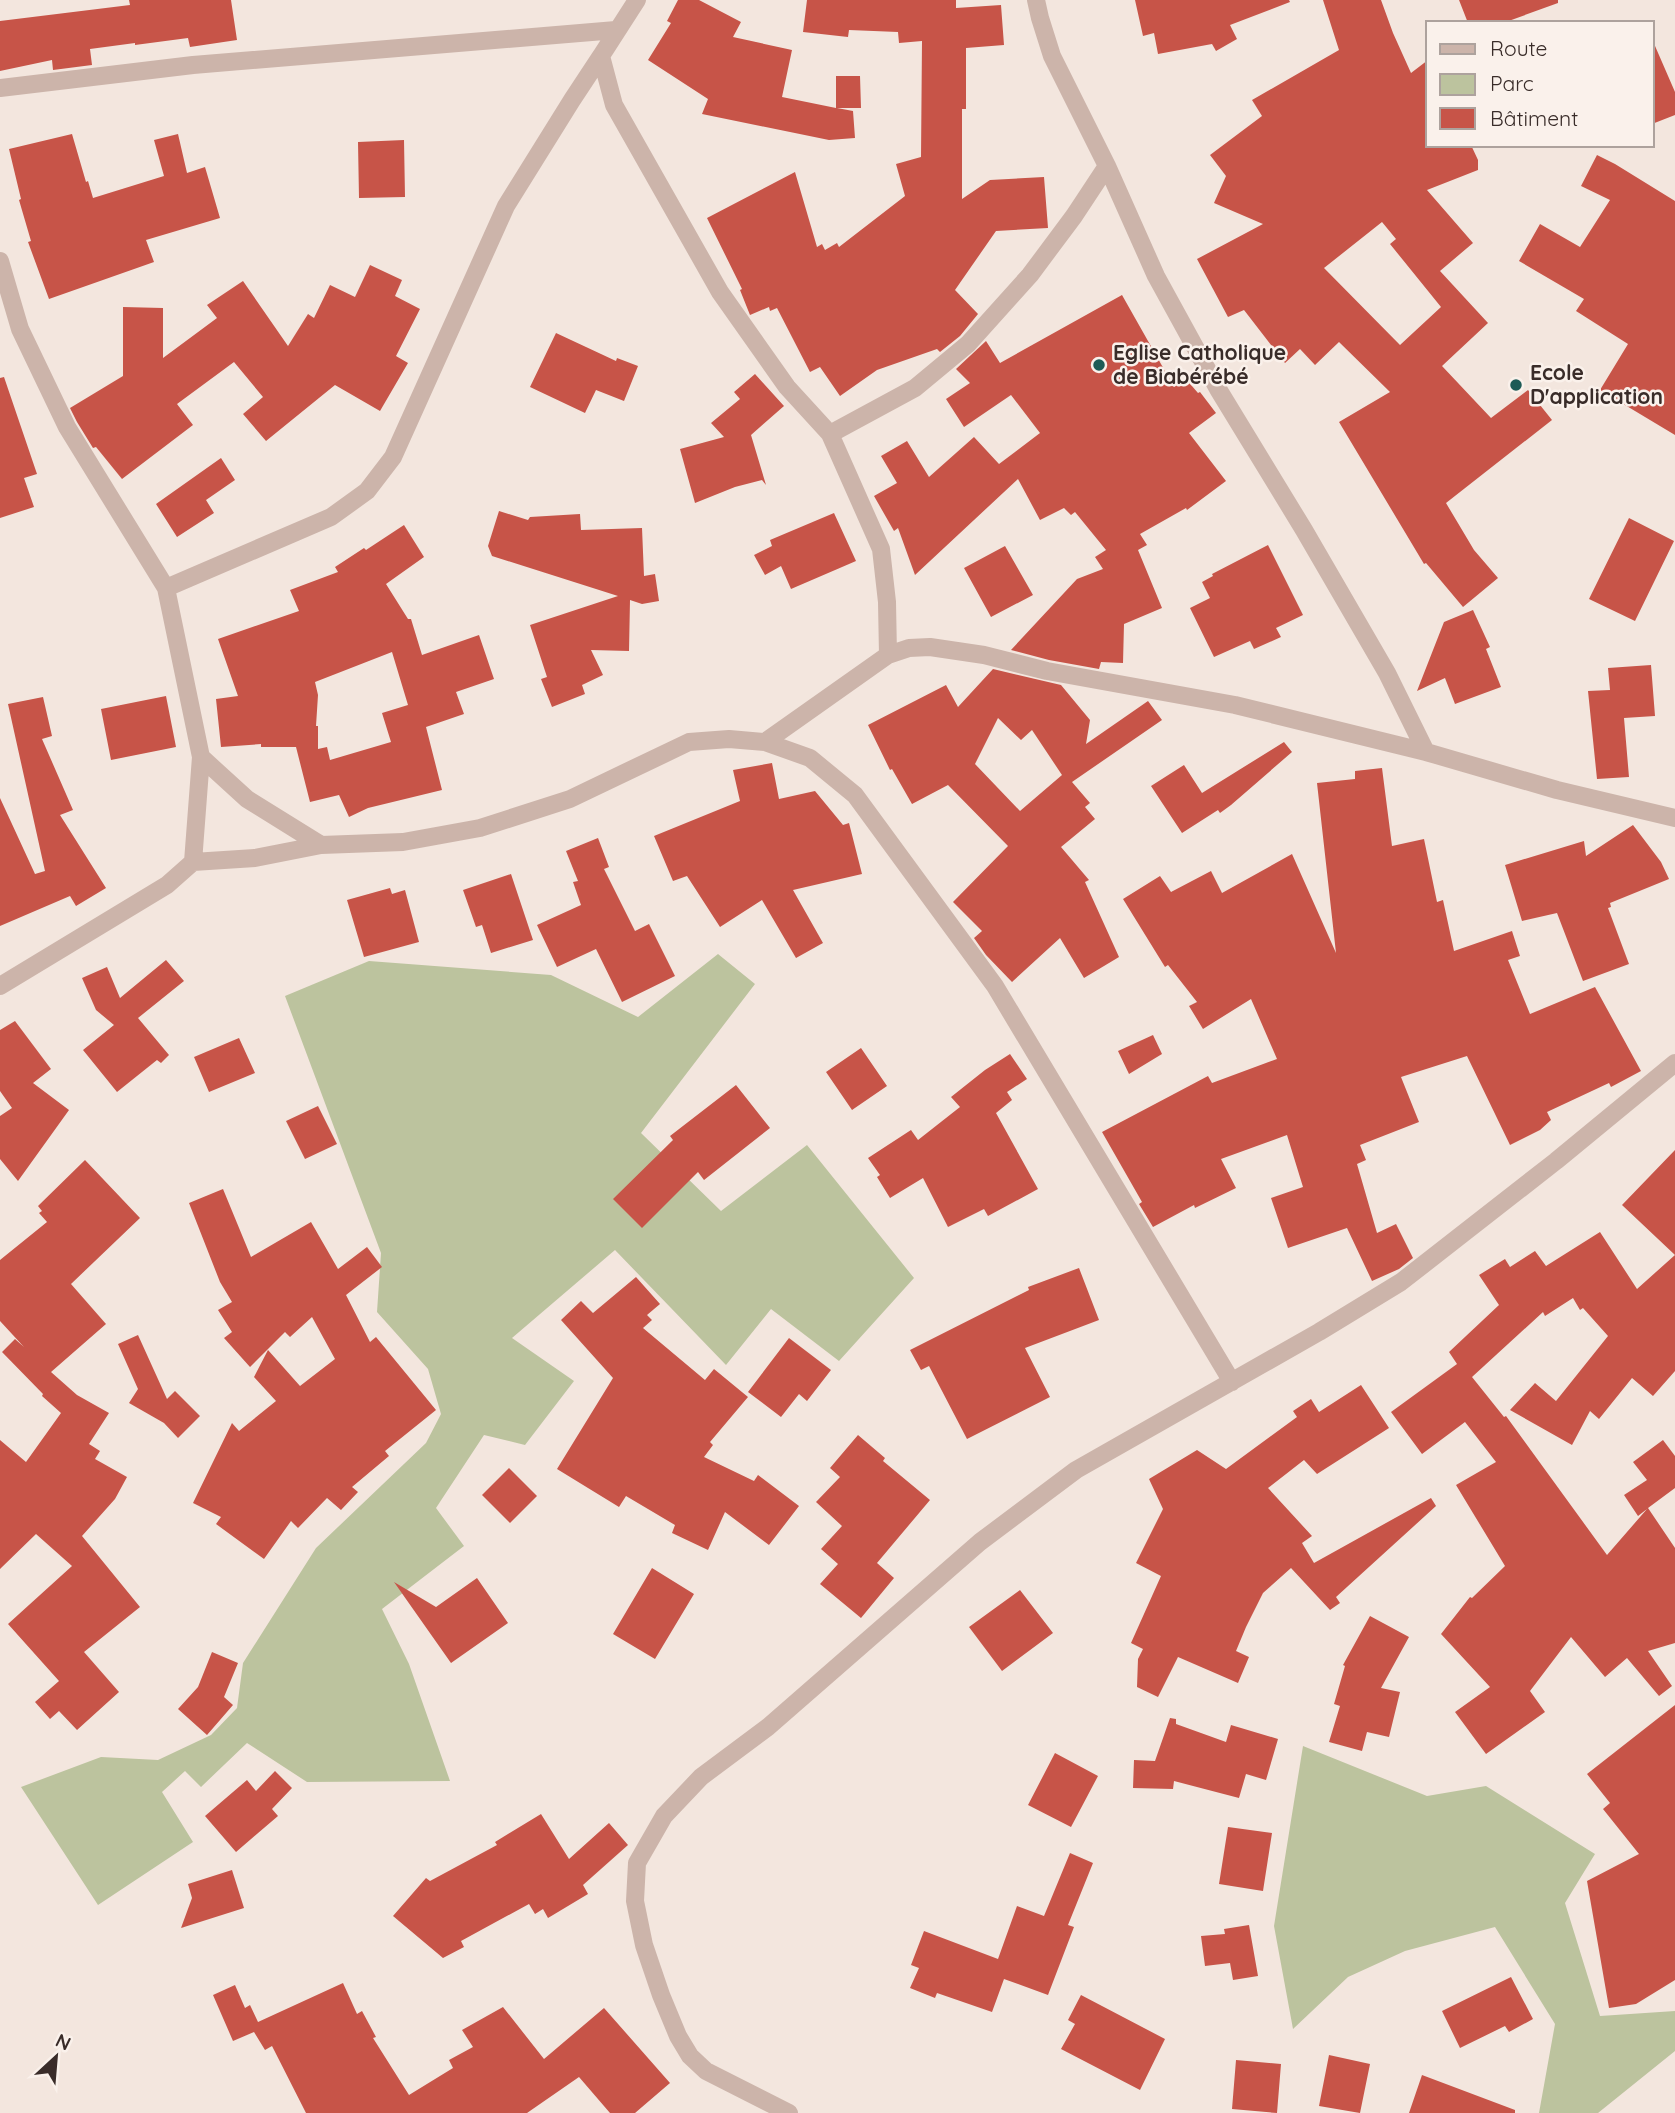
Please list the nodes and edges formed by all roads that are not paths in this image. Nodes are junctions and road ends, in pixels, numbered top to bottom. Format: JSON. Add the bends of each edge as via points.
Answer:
{"nodes":[{"id":1,"x":636,"y":0,"type":"edge"},
{"id":2,"x":1036,"y":0,"type":"edge"},
{"id":3,"x":616,"y":30,"type":"junction"},
{"id":4,"x":601,"y":57,"type":"junction"},
{"id":5,"x":0,"y":88,"type":"edge"},
{"id":6,"x":1107,"y":166,"type":"junction"},
{"id":7,"x":0,"y":261,"type":"edge"},
{"id":8,"x":830,"y":434,"type":"junction"},
{"id":9,"x":166,"y":588,"type":"junction"},
{"id":10,"x":888,"y":655,"type":"junction"},
{"id":11,"x":765,"y":742,"type":"junction"},
{"id":12,"x":1426,"y":752,"type":"junction"},
{"id":13,"x":201,"y":757,"type":"junction"},
{"id":14,"x":1675,"y":818,"type":"edge"},
{"id":15,"x":321,"y":845,"type":"junction"},
{"id":16,"x":192,"y":862,"type":"junction"},
{"id":17,"x":0,"y":986,"type":"edge"},
{"id":18,"x":1675,"y":1063,"type":"edge"},
{"id":19,"x":1232,"y":1381,"type":"junction"},
{"id":20,"x":789,"y":2113,"type":"edge"}],
"edges":[{"from":1,"to":3,"type":"street"},
{"from":2,"to":6,"type":"street","via":[[1052,56]]},
{"from":3,"to":4,"type":"street"},
{"from":3,"to":5,"type":"street","via":[[193,65]]},
{"from":4,"to":8,"type":"street","via":[[614,104],[720,292],[787,387]]},
{"from":4,"to":9,"type":"street","via":[[506,206],[393,457],[367,491],[331,517]]},
{"from":6,"to":8,"type":"street","via":[[1030,275],[968,344],[915,388]]},
{"from":6,"to":12,"type":"street","via":[[1162,287],[1387,673]]},
{"from":7,"to":9,"type":"street","via":[[20,329],[67,427]]},
{"from":8,"to":10,"type":"street","via":[[881,549]]},
{"from":9,"to":13,"type":"street"},
{"from":10,"to":11,"type":"street"},
{"from":10,"to":12,"type":"street","via":[[930,647],[984,654],[1047,671],[1235,705]]},
{"from":11,"to":15,"type":"street","via":[[690,742],[570,799],[480,828],[403,842]]},
{"from":11,"to":19,"type":"street","via":[[810,758],[855,795],[995,986]]},
{"from":12,"to":14,"type":"street"},
{"from":13,"to":15,"type":"street","via":[[247,799]]},
{"from":13,"to":16,"type":"street"},
{"from":15,"to":16,"type":"street","via":[[255,858]]},
{"from":16,"to":17,"type":"street","via":[[167,886]]},
{"from":18,"to":19,"type":"street","via":[[1401,1282]]},
{"from":19,"to":20,"type":"street","via":[[1076,1470],[980,1542],[768,1727],[701,1777],[664,1816],[637,1863],[635,1901],[661,1996],[678,2036],[706,2071]]}]}
